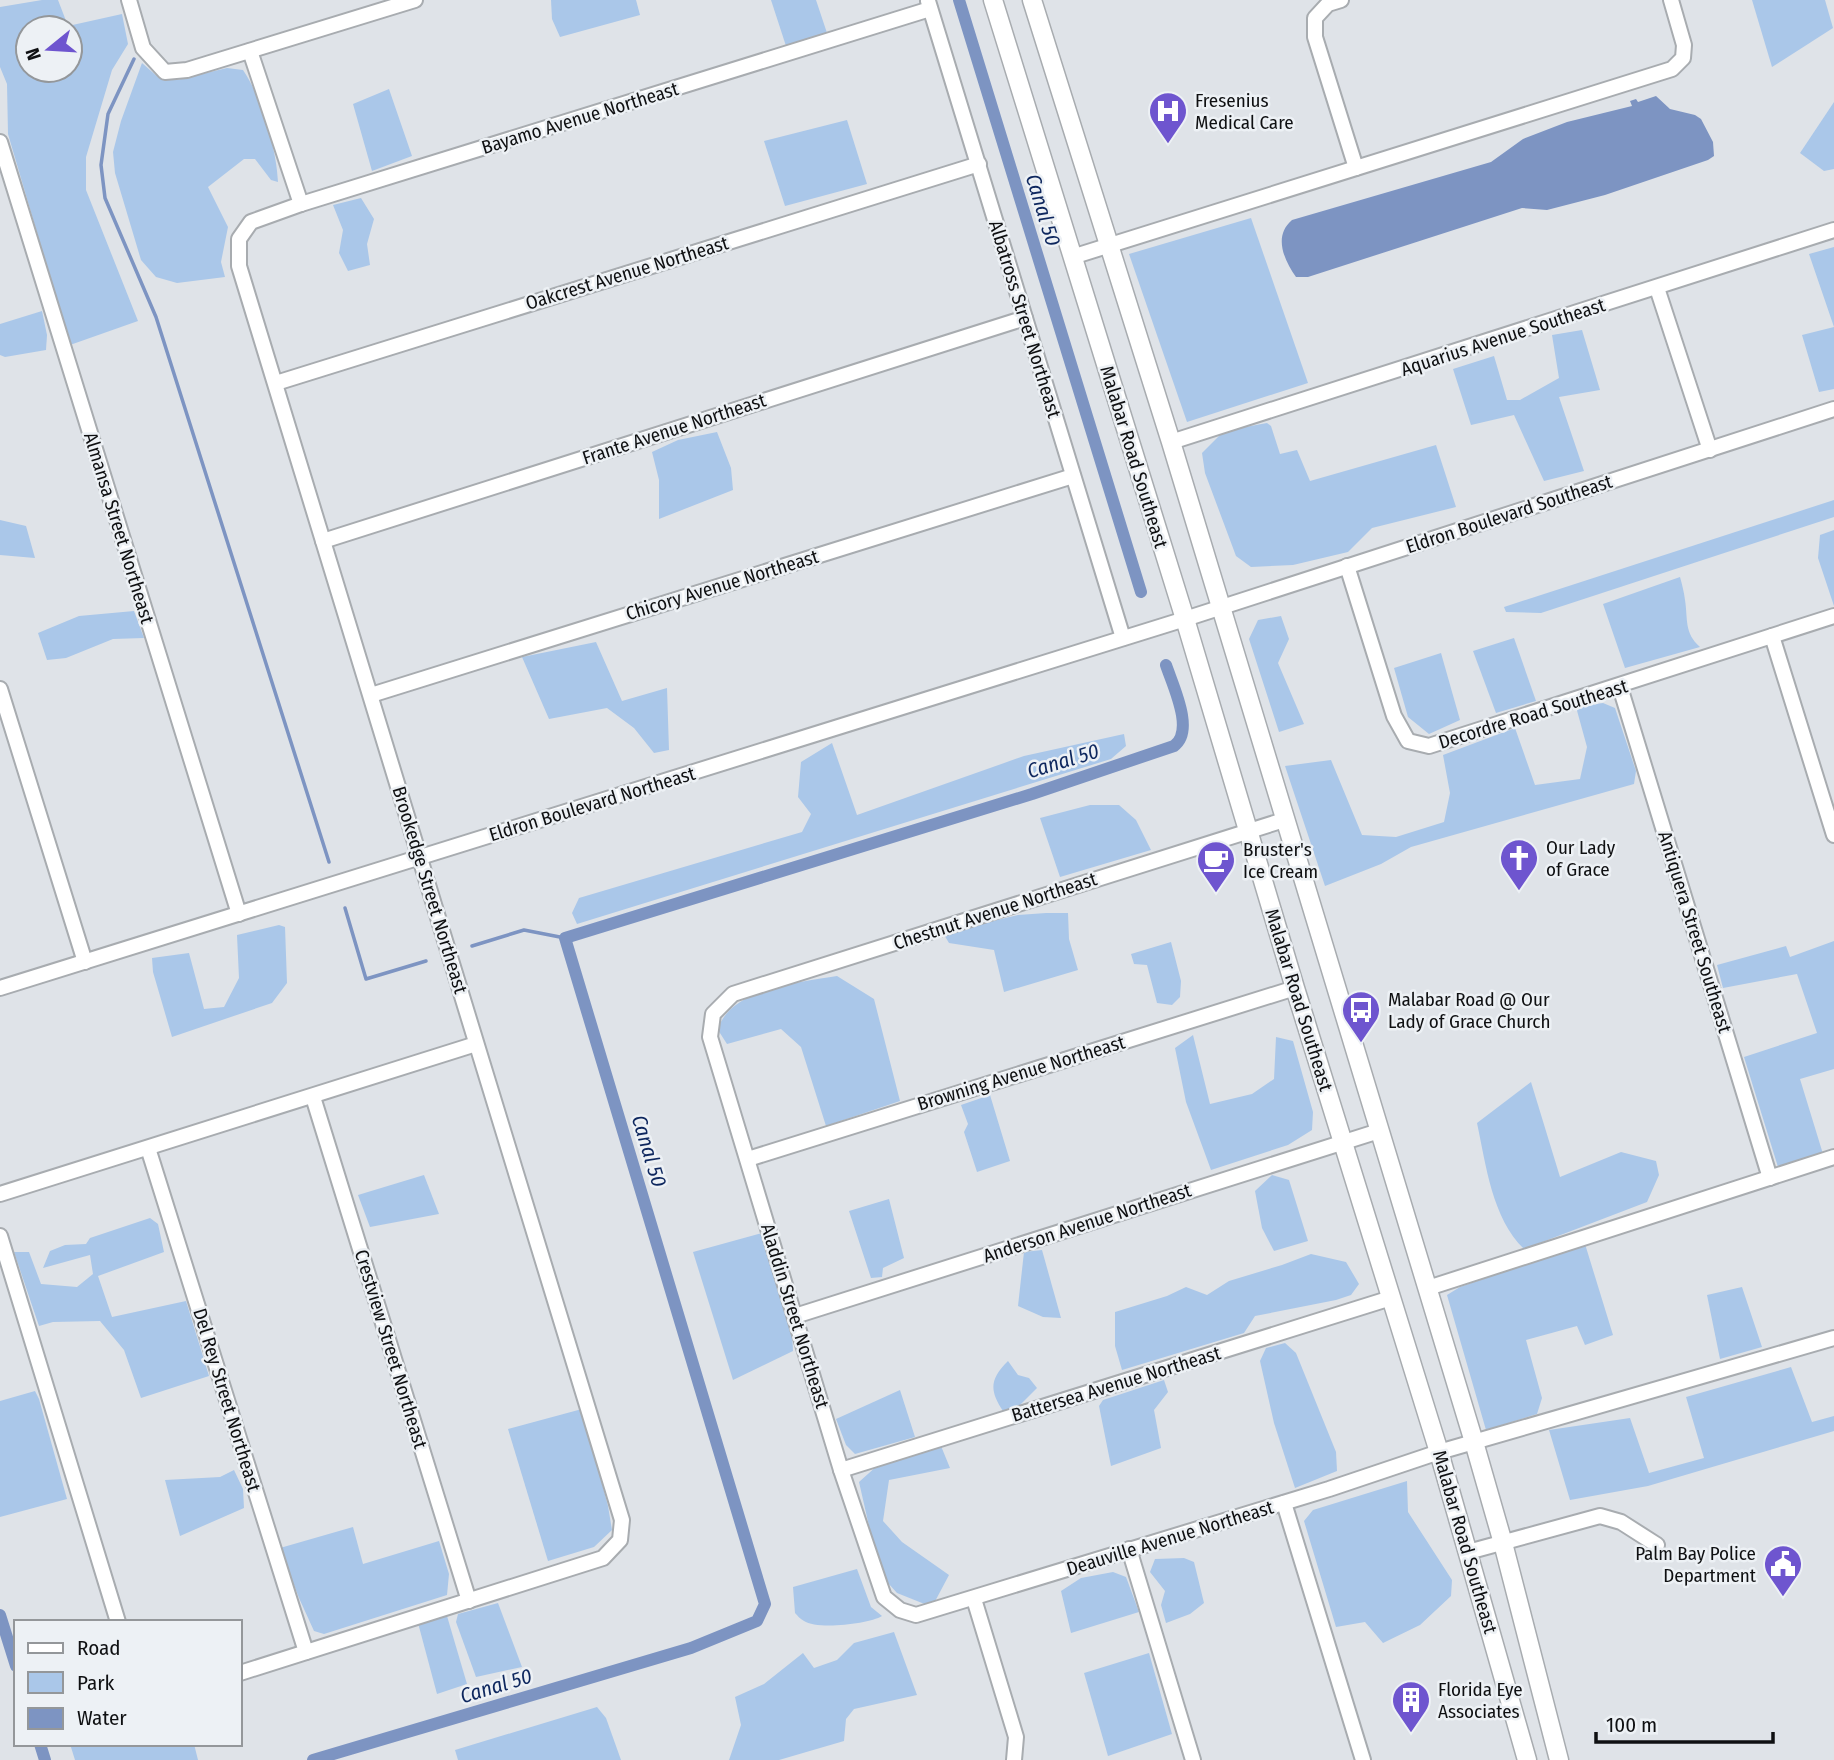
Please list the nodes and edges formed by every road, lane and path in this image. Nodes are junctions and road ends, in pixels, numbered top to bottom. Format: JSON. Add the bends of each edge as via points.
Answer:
{"nodes":[{"id":1,"x":129,"y":0,"type":"edge"},
{"id":2,"x":415,"y":0,"type":"edge"},
{"id":3,"x":993,"y":0,"type":"edge"},
{"id":4,"x":1020,"y":0,"type":"edge"},
{"id":5,"x":1032,"y":0,"type":"edge"},
{"id":6,"x":1341,"y":0,"type":"edge"},
{"id":7,"x":1671,"y":0,"type":"edge"},
{"id":8,"x":929,"y":5,"type":"edge"},
{"id":9,"x":250,"y":51,"type":"junction"},
{"id":10,"x":1055,"y":73,"type":"junction"},
{"id":11,"x":0,"y":142,"type":"edge"},
{"id":12,"x":979,"y":164,"type":"junction"},
{"id":13,"x":1356,"y":168,"type":"junction"},
{"id":14,"x":301,"y":204,"type":"junction"},
{"id":15,"x":1834,"y":230,"type":"edge"},
{"id":16,"x":239,"y":239,"type":"joint"},
{"id":17,"x":1109,"y":245,"type":"junction"},
{"id":18,"x":1072,"y":257,"type":"junction"},
{"id":19,"x":1657,"y":288,"type":"junction"},
{"id":20,"x":1025,"y":318,"type":"junction"},
{"id":21,"x":276,"y":383,"type":"junction"},
{"id":22,"x":1834,"y":409,"type":"edge"},
{"id":23,"x":1171,"y":442,"type":"junction"},
{"id":24,"x":1710,"y":450,"type":"junction"},
{"id":25,"x":1073,"y":476,"type":"junction"},
{"id":26,"x":323,"y":541,"type":"junction"},
{"id":27,"x":1347,"y":566,"type":"junction"},
{"id":28,"x":1220,"y":608,"type":"junction"},
{"id":29,"x":1834,"y":616,"type":"edge"},
{"id":30,"x":1185,"y":619,"type":"junction"},
{"id":31,"x":1772,"y":636,"type":"junction"},
{"id":32,"x":1123,"y":638,"type":"junction"},
{"id":33,"x":1620,"y":687,"type":"junction"},
{"id":34,"x":0,"y":690,"type":"edge"},
{"id":35,"x":371,"y":695,"type":"junction"},
{"id":36,"x":1284,"y":820,"type":"junction"},
{"id":37,"x":1247,"y":832,"type":"junction"},
{"id":38,"x":1834,"y":835,"type":"edge"},
{"id":39,"x":419,"y":858,"type":"junction"},
{"id":40,"x":239,"y":914,"type":"junction"},
{"id":41,"x":85,"y":962,"type":"junction"},
{"id":42,"x":0,"y":988,"type":"edge"},
{"id":43,"x":1294,"y":988,"type":"junction"},
{"id":44,"x":713,"y":1014,"type":"joint"},
{"id":45,"x":476,"y":1044,"type":"junction"},
{"id":46,"x":313,"y":1097,"type":"junction"},
{"id":47,"x":1379,"y":1131,"type":"junction"},
{"id":48,"x":1343,"y":1141,"type":"junction"},
{"id":49,"x":148,"y":1148,"type":"junction"},
{"id":50,"x":1834,"y":1157,"type":"edge"},
{"id":51,"x":748,"y":1159,"type":"junction"},
{"id":52,"x":1770,"y":1178,"type":"junction"},
{"id":53,"x":0,"y":1194,"type":"edge"},
{"id":54,"x":0,"y":1236,"type":"edge"},
{"id":55,"x":1427,"y":1288,"type":"junction"},
{"id":56,"x":1391,"y":1298,"type":"junction"},
{"id":57,"x":795,"y":1316,"type":"junction"},
{"id":58,"x":1834,"y":1338,"type":"edge"},
{"id":59,"x":1474,"y":1442,"type":"junction"},
{"id":60,"x":1439,"y":1452,"type":"junction"},
{"id":61,"x":841,"y":1470,"type":"junction"},
{"id":62,"x":1284,"y":1503,"type":"junction"},
{"id":63,"x":1503,"y":1542,"type":"junction"},
{"id":64,"x":1657,"y":1545,"type":"dead end"},
{"id":65,"x":1129,"y":1549,"type":"junction"},
{"id":66,"x":1468,"y":1552,"type":"junction"},
{"id":67,"x":974,"y":1599,"type":"junction"},
{"id":68,"x":469,"y":1601,"type":"junction"},
{"id":69,"x":900,"y":1610,"type":"joint"},
{"id":70,"x":117,"y":1620,"type":"edge"},
{"id":71,"x":306,"y":1652,"type":"junction"},
{"id":72,"x":242,"y":1671,"type":"edge"},
{"id":73,"x":1014,"y":1760,"type":"edge"},
{"id":74,"x":1193,"y":1760,"type":"edge"},
{"id":75,"x":1363,"y":1760,"type":"edge"},
{"id":76,"x":1527,"y":1760,"type":"edge"},
{"id":77,"x":1559,"y":1760,"type":"edge"}],
"edges":[{"from":1,"to":9,"type":"street","via":[[143,48],[165,72]]},
{"from":2,"to":9,"type":"street"},
{"from":3,"to":18,"type":"main road","name":"Malabar Road Southeast"},
{"from":4,"to":10,"type":"main road","via":[[1034,46]]},
{"from":5,"to":10,"type":"main road","name":"Malabar Road Southeast"},
{"from":6,"to":13,"type":"street","via":[[1328,4],[1315,18],[1315,37]]},
{"from":7,"to":13,"type":"street","via":[[1684,45],[1683,58],[1672,69]]},
{"from":8,"to":12,"type":"street","name":"Albatross Street Northeast"},
{"from":8,"to":14,"type":"street","name":"Bayamo Avenue Northeast"},
{"from":9,"to":14,"type":"street"},
{"from":10,"to":17,"type":"main road","name":"Malabar Road Southeast"},
{"from":11,"to":40,"type":"street","name":"Almansa Street Northeast"},
{"from":12,"to":20,"type":"street","name":"Albatross Street Northeast"},
{"from":12,"to":21,"type":"street","name":"Oakcrest Avenue Northeast"},
{"from":13,"to":17,"type":"street"},
{"from":14,"to":16,"type":"street","name":"Bayamo Avenue Northeast","via":[[251,222]]},
{"from":15,"to":19,"type":"street","name":"Aquarius Avenue Southeast"},
{"from":16,"to":21,"type":"street","name":"Brookedge Street Northeast","via":[[239,266]]},
{"from":17,"to":18,"type":"street"},
{"from":17,"to":23,"type":"main road","name":"Malabar Road Southeast"},
{"from":18,"to":30,"type":"main road","name":"Malabar Road Southeast"},
{"from":19,"to":23,"type":"street","name":"Aquarius Avenue Southeast"},
{"from":19,"to":24,"type":"street"},
{"from":20,"to":25,"type":"street","name":"Albatross Street Northeast"},
{"from":20,"to":26,"type":"street","name":"Frante Avenue Northeast"},
{"from":21,"to":26,"type":"street","name":"Brookedge Street Northeast"},
{"from":22,"to":24,"type":"street","name":"Eldron Boulevard Southeast"},
{"from":23,"to":28,"type":"main road","name":"Malabar Road Southeast"},
{"from":24,"to":27,"type":"street","name":"Eldron Boulevard Southeast"},
{"from":25,"to":32,"type":"street","name":"Albatross Street Northeast"},
{"from":25,"to":35,"type":"street","name":"Chicory Avenue Northeast"},
{"from":26,"to":35,"type":"street","name":"Brookedge Street Northeast"},
{"from":27,"to":28,"type":"street","name":"Eldron Boulevard Southeast"},
{"from":27,"to":33,"type":"street","name":"Decordre Road Southeast","via":[[1394,716],[1408,741],[1429,746]]},
{"from":28,"to":30,"type":"street","name":"Eldron Boulevard Southeast"},
{"from":28,"to":36,"type":"main road","name":"Malabar Road Southeast"},
{"from":29,"to":31,"type":"street","name":"Decordre Road Southeast"},
{"from":30,"to":32,"type":"street","name":"Eldron Boulevard Northeast"},
{"from":30,"to":37,"type":"main road","name":"Malabar Road Southeast"},
{"from":31,"to":33,"type":"street","name":"Decordre Road Southeast"},
{"from":31,"to":38,"type":"street"},
{"from":32,"to":39,"type":"street","name":"Eldron Boulevard Northeast"},
{"from":33,"to":52,"type":"street","name":"Antiquera Street Southeast"},
{"from":34,"to":41,"type":"street"},
{"from":35,"to":39,"type":"street","name":"Brookedge Street Northeast"},
{"from":36,"to":37,"type":"street","name":"Chestnut Avenue Northeast"},
{"from":36,"to":47,"type":"main road","name":"Malabar Road Southeast"},
{"from":37,"to":43,"type":"main road","name":"Malabar Road Southeast"},
{"from":37,"to":44,"type":"street","name":"Chestnut Avenue Northeast","via":[[733,994]]},
{"from":39,"to":40,"type":"street","name":"Eldron Boulevard Northeast"},
{"from":39,"to":45,"type":"street","name":"Brookedge Street Northeast"},
{"from":40,"to":41,"type":"street","name":"Eldron Boulevard Northeast"},
{"from":41,"to":42,"type":"street","name":"Eldron Boulevard Northeast"},
{"from":43,"to":48,"type":"main road","name":"Malabar Road Southeast"},
{"from":43,"to":51,"type":"street","name":"Browning Avenue Northeast"},
{"from":44,"to":51,"type":"street","name":"Aladdin Street Northeast","via":[[709,1037]]},
{"from":45,"to":46,"type":"street"},
{"from":45,"to":68,"type":"street","name":"Brookedge Street Northeast","via":[[622,1520],[620,1540],[603,1558]]},
{"from":46,"to":49,"type":"street"},
{"from":46,"to":68,"type":"street","name":"Crestview Street Northeast"},
{"from":47,"to":48,"type":"street","name":"Anderson Avenue Northeast"},
{"from":47,"to":55,"type":"main road","name":"Malabar Road Southeast"},
{"from":48,"to":56,"type":"main road","name":"Malabar Road Southeast"},
{"from":48,"to":57,"type":"street","name":"Anderson Avenue Northeast"},
{"from":49,"to":53,"type":"street"},
{"from":49,"to":71,"type":"street","name":"Del Rey Street Northeast"},
{"from":50,"to":52,"type":"street"},
{"from":51,"to":57,"type":"street","name":"Aladdin Street Northeast"},
{"from":52,"to":55,"type":"street"},
{"from":54,"to":70,"type":"street"},
{"from":55,"to":59,"type":"main road","name":"Malabar Road Southeast"},
{"from":56,"to":60,"type":"main road","name":"Malabar Road Southeast"},
{"from":56,"to":61,"type":"street","name":"Battersea Avenue Northeast"},
{"from":57,"to":61,"type":"street","name":"Aladdin Street Northeast"},
{"from":58,"to":59,"type":"street","name":"Deauville Avenue Northeast"},
{"from":59,"to":60,"type":"street","name":"Deauville Avenue Northeast"},
{"from":59,"to":63,"type":"main road","name":"Malabar Road Southeast"},
{"from":60,"to":62,"type":"street","name":"Deauville Avenue Northeast"},
{"from":60,"to":66,"type":"main road","name":"Malabar Road Southeast"},
{"from":61,"to":69,"type":"street","name":"Aladdin Street Northeast","via":[[884,1597]]},
{"from":62,"to":65,"type":"street","name":"Deauville Avenue Northeast"},
{"from":62,"to":75,"type":"street"},
{"from":63,"to":64,"type":"street","via":[[1601,1516],[1621,1522]]},
{"from":63,"to":66,"type":"street"},
{"from":63,"to":77,"type":"main road","name":"Malabar Road Southeast"},
{"from":65,"to":67,"type":"street","name":"Deauville Avenue Northeast"},
{"from":65,"to":74,"type":"street"},
{"from":66,"to":76,"type":"main road","name":"Malabar Road Southeast"},
{"from":67,"to":69,"type":"street","name":"Deauville Avenue Northeast","via":[[916,1615]]},
{"from":67,"to":73,"type":"street","via":[[1016,1737]]},
{"from":68,"to":71,"type":"street"},
{"from":71,"to":72,"type":"street"}]}
